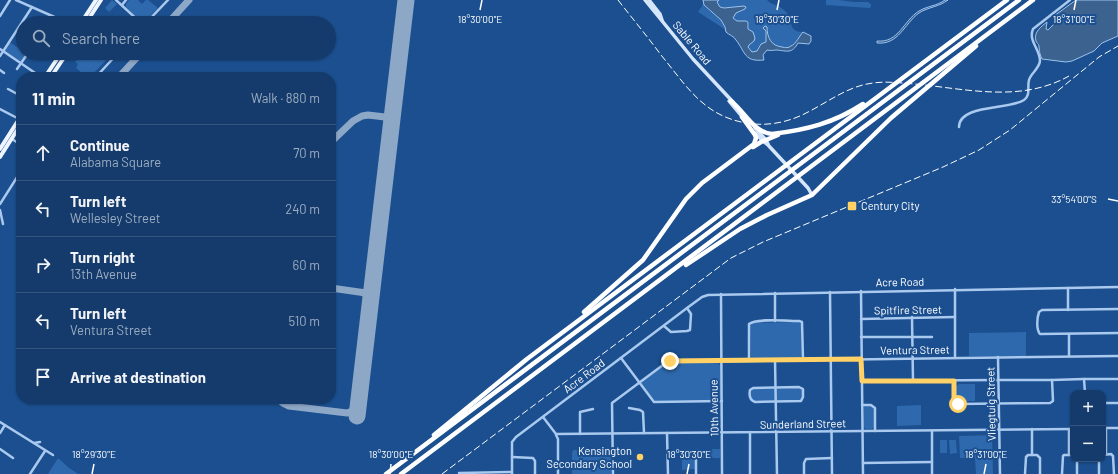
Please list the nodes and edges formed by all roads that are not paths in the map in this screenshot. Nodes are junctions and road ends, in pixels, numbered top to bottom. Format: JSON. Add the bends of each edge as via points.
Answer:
{"nodes":[{"id":1,"x":11,"y":0,"type":"edge"},
{"id":2,"x":16,"y":0,"type":"edge"},
{"id":3,"x":96,"y":0,"type":"edge"},
{"id":4,"x":101,"y":0,"type":"edge"},
{"id":5,"x":116,"y":0,"type":"edge"},
{"id":6,"x":126,"y":0,"type":"edge"},
{"id":7,"x":168,"y":0,"type":"edge"},
{"id":8,"x":645,"y":0,"type":"edge"},
{"id":9,"x":649,"y":0,"type":"edge"},
{"id":10,"x":1007,"y":0,"type":"edge"},
{"id":11,"x":1019,"y":0,"type":"edge"},
{"id":12,"x":1033,"y":0,"type":"edge"},
{"id":13,"x":1070,"y":0,"type":"edge"},
{"id":14,"x":122,"y":5,"type":"junction"},
{"id":15,"x":32,"y":7,"type":"junction"},
{"id":16,"x":0,"y":16,"type":"edge"},
{"id":17,"x":26,"y":16,"type":"edge"},
{"id":18,"x":52,"y":16,"type":"edge"},
{"id":19,"x":86,"y":16,"type":"edge"},
{"id":20,"x":91,"y":16,"type":"edge"},
{"id":21,"x":134,"y":16,"type":"edge"},
{"id":22,"x":153,"y":16,"type":"edge"},
{"id":23,"x":662,"y":22,"type":"junction"},
{"id":24,"x":1003,"y":23,"type":"junction"},
{"id":25,"x":16,"y":30,"type":"edge"},
{"id":26,"x":2,"y":50,"type":"edge"},
{"id":27,"x":0,"y":56,"type":"edge"},
{"id":28,"x":24,"y":60,"type":"edge"},
{"id":29,"x":56,"y":60,"type":"edge"},
{"id":30,"x":62,"y":60,"type":"edge"},
{"id":31,"x":112,"y":60,"type":"edge"},
{"id":32,"x":21,"y":64,"type":"junction"},
{"id":33,"x":17,"y":69,"type":"dead end"},
{"id":34,"x":0,"y":70,"type":"edge"},
{"id":35,"x":33,"y":72,"type":"edge"},
{"id":36,"x":48,"y":72,"type":"edge"},
{"id":37,"x":54,"y":72,"type":"edge"},
{"id":38,"x":101,"y":72,"type":"edge"},
{"id":39,"x":4,"y":73,"type":"dead end"},
{"id":40,"x":8,"y":89,"type":"dead end"},
{"id":41,"x":885,"y":91,"type":"junction"},
{"id":42,"x":16,"y":93,"type":"edge"},
{"id":43,"x":726,"y":96,"type":"junction"},
{"id":44,"x":731,"y":101,"type":"joint"},
{"id":45,"x":0,"y":109,"type":"edge"},
{"id":46,"x":16,"y":118,"type":"edge"},
{"id":47,"x":748,"y":122,"type":"junction"},
{"id":48,"x":16,"y":127,"type":"edge"},
{"id":49,"x":959,"y":127,"type":"dead end"},
{"id":50,"x":792,"y":131,"type":"junction"},
{"id":51,"x":10,"y":138,"type":"junction"},
{"id":52,"x":16,"y":142,"type":"edge"},
{"id":53,"x":766,"y":142,"type":"junction"},
{"id":54,"x":0,"y":149,"type":"edge"},
{"id":55,"x":742,"y":154,"type":"junction"},
{"id":56,"x":0,"y":157,"type":"edge"},
{"id":57,"x":16,"y":179,"type":"edge"},
{"id":58,"x":813,"y":194,"type":"junction"},
{"id":59,"x":0,"y":204,"type":"edge"},
{"id":60,"x":0,"y":210,"type":"edge"},
{"id":61,"x":3,"y":224,"type":"dead end"},
{"id":62,"x":1118,"y":287,"type":"edge"},
{"id":63,"x":1068,"y":288,"type":"junction"},
{"id":64,"x":955,"y":289,"type":"junction"},
{"id":65,"x":861,"y":291,"type":"junction"},
{"id":66,"x":775,"y":292,"type":"junction"},
{"id":67,"x":830,"y":292,"type":"junction"},
{"id":68,"x":721,"y":294,"type":"junction"},
{"id":69,"x":687,"y":308,"type":"junction"},
{"id":70,"x":1068,"y":310,"type":"junction"},
{"id":71,"x":1118,"y":310,"type":"edge"},
{"id":72,"x":613,"y":315,"type":"junction"},
{"id":73,"x":912,"y":317,"type":"junction"},
{"id":74,"x":955,"y":317,"type":"junction"},
{"id":75,"x":861,"y":319,"type":"junction"},
{"id":76,"x":775,"y":321,"type":"junction"},
{"id":77,"x":664,"y":326,"type":"junction"},
{"id":78,"x":1118,"y":333,"type":"edge"},
{"id":79,"x":1069,"y":334,"type":"junction"},
{"id":80,"x":559,"y":335,"type":"junction"},
{"id":81,"x":861,"y":337,"type":"junction"},
{"id":82,"x":912,"y":337,"type":"junction"},
{"id":83,"x":932,"y":337,"type":"dead end"},
{"id":84,"x":1069,"y":356,"type":"junction"},
{"id":85,"x":1118,"y":356,"type":"edge"},
{"id":86,"x":998,"y":357,"type":"junction"},
{"id":87,"x":621,"y":358,"type":"junction"},
{"id":88,"x":913,"y":358,"type":"junction"},
{"id":89,"x":955,"y":358,"type":"junction"},
{"id":90,"x":831,"y":359,"type":"junction"},
{"id":91,"x":861,"y":359,"type":"junction"},
{"id":92,"x":749,"y":360,"type":"junction"},
{"id":93,"x":775,"y":360,"type":"junction"},
{"id":94,"x":803,"y":360,"type":"junction"},
{"id":95,"x":721,"y":361,"type":"junction"},
{"id":96,"x":1084,"y":379,"type":"junction"},
{"id":97,"x":1118,"y":379,"type":"edge"},
{"id":98,"x":998,"y":380,"type":"junction"},
{"id":99,"x":1052,"y":380,"type":"junction"},
{"id":100,"x":862,"y":381,"type":"junction"},
{"id":101,"x":913,"y":381,"type":"junction"},
{"id":102,"x":954,"y":381,"type":"junction"},
{"id":103,"x":639,"y":382,"type":"junction"},
{"id":104,"x":776,"y":387,"type":"junction"},
{"id":105,"x":1085,"y":390,"type":"edge"},
{"id":106,"x":722,"y":401,"type":"junction"},
{"id":107,"x":776,"y":401,"type":"junction"},
{"id":108,"x":1106,"y":403,"type":"edge"},
{"id":109,"x":1118,"y":403,"type":"edge"},
{"id":110,"x":998,"y":404,"type":"junction"},
{"id":111,"x":862,"y":405,"type":"junction"},
{"id":112,"x":629,"y":408,"type":"dead end"},
{"id":113,"x":593,"y":409,"type":"dead end"},
{"id":114,"x":543,"y":417,"type":"junction"},
{"id":115,"x":0,"y":422,"type":"edge"},
{"id":116,"x":5,"y":425,"type":"junction"},
{"id":117,"x":1106,"y":428,"type":"edge"},
{"id":118,"x":1118,"y":428,"type":"edge"},
{"id":119,"x":1032,"y":429,"type":"junction"},
{"id":120,"x":1069,"y":429,"type":"joint"},
{"id":121,"x":932,"y":430,"type":"junction"},
{"id":122,"x":999,"y":430,"type":"junction"},
{"id":123,"x":862,"y":431,"type":"junction"},
{"id":124,"x":875,"y":431,"type":"junction"},
{"id":125,"x":750,"y":432,"type":"junction"},
{"id":126,"x":776,"y":432,"type":"junction"},
{"id":127,"x":832,"y":432,"type":"junction"},
{"id":128,"x":0,"y":433,"type":"edge"},
{"id":129,"x":644,"y":433,"type":"junction"},
{"id":130,"x":667,"y":433,"type":"junction"},
{"id":131,"x":722,"y":433,"type":"junction"},
{"id":132,"x":556,"y":434,"type":"junction"},
{"id":133,"x":580,"y":434,"type":"junction"},
{"id":134,"x":612,"y":434,"type":"junction"},
{"id":135,"x":40,"y":442,"type":"dead end"},
{"id":136,"x":1070,"y":442,"type":"edge"},
{"id":137,"x":33,"y":443,"type":"junction"},
{"id":138,"x":0,"y":449,"type":"edge"},
{"id":139,"x":45,"y":451,"type":"junction"},
{"id":140,"x":1106,"y":454,"type":"edge"},
{"id":141,"x":53,"y":455,"type":"dead end"},
{"id":142,"x":1032,"y":455,"type":"junction"},
{"id":143,"x":1070,"y":455,"type":"edge"},
{"id":144,"x":512,"y":457,"type":"junction"},
{"id":145,"x":13,"y":458,"type":"dead end"},
{"id":146,"x":832,"y":458,"type":"junction"},
{"id":147,"x":696,"y":460,"type":"dead end"},
{"id":148,"x":932,"y":462,"type":"junction"},
{"id":149,"x":1077,"y":462,"type":"edge"},
{"id":150,"x":1099,"y":462,"type":"edge"},
{"id":151,"x":401,"y":463,"type":"junction"},
{"id":152,"x":863,"y":463,"type":"junction"},
{"id":153,"x":459,"y":472,"type":"dead end"},
{"id":154,"x":512,"y":473,"type":"edge"},
{"id":155,"x":30,"y":474,"type":"edge"},
{"id":156,"x":386,"y":474,"type":"edge"},
{"id":157,"x":401,"y":474,"type":"edge"},
{"id":158,"x":535,"y":474,"type":"edge"},
{"id":159,"x":558,"y":474,"type":"edge"},
{"id":160,"x":613,"y":474,"type":"edge"},
{"id":161,"x":668,"y":474,"type":"edge"},
{"id":162,"x":696,"y":474,"type":"edge"},
{"id":163,"x":722,"y":474,"type":"edge"},
{"id":164,"x":750,"y":474,"type":"edge"},
{"id":165,"x":777,"y":474,"type":"edge"},
{"id":166,"x":804,"y":474,"type":"edge"},
{"id":167,"x":832,"y":474,"type":"edge"},
{"id":168,"x":863,"y":474,"type":"edge"},
{"id":169,"x":932,"y":474,"type":"edge"},
{"id":170,"x":1000,"y":474,"type":"edge"},
{"id":171,"x":1025,"y":474,"type":"edge"},
{"id":172,"x":1040,"y":474,"type":"edge"},
{"id":173,"x":1062,"y":474,"type":"edge"},
{"id":174,"x":1077,"y":474,"type":"edge"},
{"id":175,"x":1099,"y":474,"type":"edge"},
{"id":176,"x":1114,"y":474,"type":"edge"}],
"edges":[{"from":1,"to":16,"type":"street"},
{"from":2,"to":15,"type":"street"},
{"from":3,"to":19,"type":"main road"},
{"from":4,"to":20,"type":"main road"},
{"from":5,"to":14,"type":"street"},
{"from":6,"to":14,"type":"street"},
{"from":7,"to":22,"type":"street"},
{"from":8,"to":23,"type":"main road","name":"Sable Road"},
{"from":9,"to":23,"type":"main road","via":[[660,14]]},
{"from":10,"to":41,"type":"highway"},
{"from":11,"to":151,"type":"highway"},
{"from":12,"to":24,"type":"highway"},
{"from":13,"to":49,"type":"street","via":[[1033,28],[1031,37],[1040,60],[1030,79],[1026,98],[1018,103],[972,113],[962,118]]},
{"from":14,"to":21,"type":"street"},
{"from":15,"to":17,"type":"street"},
{"from":15,"to":18,"type":"street"},
{"from":23,"to":43,"type":"main road","name":"Sable Road"},
{"from":24,"to":58,"type":"highway","via":[[891,118]]},
{"from":24,"to":72,"type":"highway"},
{"from":25,"to":26,"type":"street"},
{"from":26,"to":27,"type":"street"},
{"from":26,"to":32,"type":"street"},
{"from":28,"to":32,"type":"street"},
{"from":29,"to":36,"type":"main road"},
{"from":30,"to":37,"type":"main road"},
{"from":31,"to":38,"type":"street"},
{"from":32,"to":33,"type":"street"},
{"from":32,"to":35,"type":"street"},
{"from":34,"to":39,"type":"street"},
{"from":40,"to":42,"type":"street"},
{"from":41,"to":50,"type":"highway","via":[[828,123]]},
{"from":41,"to":80,"type":"highway"},
{"from":43,"to":44,"type":"main road","name":"Sable Road"},
{"from":43,"to":47,"type":"main road","name":"Sable Road"},
{"from":44,"to":47,"type":"highway","via":[[737,105]]},
{"from":45,"to":46,"type":"street"},
{"from":47,"to":50,"type":"highway","via":[[769,133]]},
{"from":47,"to":53,"type":"main road","name":"Sable Road"},
{"from":47,"to":55,"type":"highway","via":[[755,135],[755,142]]},
{"from":48,"to":51,"type":"main road"},
{"from":50,"to":53,"type":"highway"},
{"from":51,"to":52,"type":"street"},
{"from":51,"to":54,"type":"main road"},
{"from":51,"to":56,"type":"main road"},
{"from":53,"to":55,"type":"highway"},
{"from":53,"to":58,"type":"main road","name":"Sable Road"},
{"from":55,"to":80,"type":"highway","via":[[702,183],[686,199],[643,260]]},
{"from":57,"to":59,"type":"street"},
{"from":58,"to":72,"type":"highway","via":[[740,229]]},
{"from":60,"to":61,"type":"street"},
{"from":62,"to":63,"type":"street","name":"Acre Road"},
{"from":63,"to":64,"type":"street","name":"Acre Road"},
{"from":63,"to":70,"type":"street"},
{"from":64,"to":65,"type":"street","name":"Acre Road"},
{"from":64,"to":74,"type":"street"},
{"from":65,"to":67,"type":"street","name":"Acre Road"},
{"from":65,"to":75,"type":"street"},
{"from":66,"to":67,"type":"street","name":"Acre Road"},
{"from":66,"to":68,"type":"street","name":"Acre Road"},
{"from":66,"to":76,"type":"street"},
{"from":67,"to":90,"type":"street"},
{"from":68,"to":69,"type":"street","name":"Acre Road","via":[[704,296]]},
{"from":68,"to":95,"type":"street","name":"10th Avenue"},
{"from":69,"to":77,"type":"street","name":"Acre Road"},
{"from":69,"to":77,"type":"street","via":[[691,314],[690,330],[671,332]]},
{"from":70,"to":71,"type":"street"},
{"from":70,"to":79,"type":"street","via":[[1041,310],[1038,315],[1038,330],[1039,333]]},
{"from":72,"to":157,"type":"highway"},
{"from":73,"to":74,"type":"street","name":"Spitfire Street"},
{"from":73,"to":75,"type":"street","name":"Spitfire Street"},
{"from":73,"to":82,"type":"street"},
{"from":74,"to":89,"type":"street"},
{"from":75,"to":81,"type":"street"},
{"from":76,"to":92,"type":"street","via":[[754,321],[750,324]]},
{"from":76,"to":94,"type":"street","via":[[802,322]]},
{"from":77,"to":87,"type":"street","name":"Acre Road"},
{"from":78,"to":79,"type":"street"},
{"from":79,"to":84,"type":"street"},
{"from":80,"to":151,"type":"highway","via":[[496,383]]},
{"from":81,"to":82,"type":"street"},
{"from":81,"to":91,"type":"street"},
{"from":82,"to":83,"type":"street"},
{"from":82,"to":88,"type":"street"},
{"from":84,"to":85,"type":"street","name":"Ventura Street"},
{"from":84,"to":86,"type":"street","name":"Ventura Street"},
{"from":86,"to":89,"type":"street","name":"Ventura Street"},
{"from":86,"to":98,"type":"street","name":"Vliegtuig Street"},
{"from":87,"to":103,"type":"street"},
{"from":87,"to":114,"type":"street","name":"Acre Road"},
{"from":88,"to":89,"type":"street","name":"Ventura Street"},
{"from":88,"to":91,"type":"street","name":"Ventura Street"},
{"from":88,"to":101,"type":"street"},
{"from":90,"to":91,"type":"street","name":"Ventura Street"},
{"from":90,"to":94,"type":"street","name":"Ventura Street"},
{"from":90,"to":127,"type":"street"},
{"from":91,"to":100,"type":"street"},
{"from":92,"to":93,"type":"street","name":"Ventura Street"},
{"from":92,"to":95,"type":"street","name":"Ventura Street"},
{"from":93,"to":94,"type":"street","name":"Ventura Street"},
{"from":93,"to":104,"type":"street"},
{"from":95,"to":103,"type":"street","name":"Ventura Street","via":[[667,362]]},
{"from":95,"to":106,"type":"street","name":"10th Avenue"},
{"from":96,"to":97,"type":"street"},
{"from":96,"to":99,"type":"street"},
{"from":96,"to":105,"type":"street"},
{"from":98,"to":99,"type":"street"},
{"from":98,"to":102,"type":"street"},
{"from":98,"to":110,"type":"street","name":"Vliegtuig Street"},
{"from":99,"to":110,"type":"street","via":[[1053,399],[1050,403]]},
{"from":100,"to":101,"type":"street"},
{"from":100,"to":111,"type":"street"},
{"from":101,"to":102,"type":"street"},
{"from":102,"to":110,"type":"street","via":[[955,403]]},
{"from":103,"to":106,"type":"street","via":[[656,402]]},
{"from":103,"to":134,"type":"street","name":"Ventura Street","via":[[613,402]]},
{"from":104,"to":107,"type":"street"},
{"from":104,"to":107,"type":"street","via":[[753,388],[750,395],[754,401]]},
{"from":104,"to":107,"type":"street","via":[[801,388],[804,395],[800,401]]},
{"from":106,"to":131,"type":"street","name":"10th Avenue"},
{"from":107,"to":126,"type":"street"},
{"from":108,"to":109,"type":"street"},
{"from":110,"to":122,"type":"street","name":"Vliegtuig Street"},
{"from":111,"to":123,"type":"street"},
{"from":111,"to":124,"type":"street","via":[[871,405],[875,408]]},
{"from":112,"to":129,"type":"street","via":[[643,412]]},
{"from":113,"to":133,"type":"street","via":[[580,412]]},
{"from":114,"to":132,"type":"street"},
{"from":114,"to":144,"type":"street","name":"Acre Road","via":[[513,440]]},
{"from":115,"to":116,"type":"street"},
{"from":116,"to":128,"type":"street"},
{"from":116,"to":137,"type":"street"},
{"from":117,"to":118,"type":"street"},
{"from":119,"to":120,"type":"street","name":"Sunderland Street"},
{"from":119,"to":122,"type":"street","name":"Sunderland Street"},
{"from":119,"to":142,"type":"street"},
{"from":120,"to":136,"type":"street"},
{"from":121,"to":122,"type":"street","name":"Sunderland Street"},
{"from":121,"to":124,"type":"street","name":"Sunderland Street"},
{"from":121,"to":148,"type":"street"},
{"from":122,"to":170,"type":"street","name":"Vliegtuig Street"},
{"from":123,"to":124,"type":"street","name":"Sunderland Street"},
{"from":123,"to":127,"type":"street","name":"Sunderland Street"},
{"from":123,"to":152,"type":"street"},
{"from":125,"to":126,"type":"street","name":"Sunderland Street"},
{"from":125,"to":131,"type":"street","name":"Sunderland Street"},
{"from":125,"to":164,"type":"street"},
{"from":126,"to":127,"type":"street","name":"Sunderland Street"},
{"from":126,"to":165,"type":"street"},
{"from":127,"to":146,"type":"street"},
{"from":129,"to":130,"type":"street","name":"Sunderland Street"},
{"from":129,"to":134,"type":"street","name":"Sunderland Street"},
{"from":130,"to":131,"type":"street","name":"Sunderland Street"},
{"from":130,"to":161,"type":"street"},
{"from":131,"to":163,"type":"street","name":"10th Avenue"},
{"from":132,"to":133,"type":"street","name":"Sunderland Street"},
{"from":132,"to":159,"type":"street"},
{"from":133,"to":134,"type":"street","name":"Sunderland Street"},
{"from":134,"to":160,"type":"street"},
{"from":135,"to":137,"type":"street"},
{"from":137,"to":139,"type":"street"},
{"from":138,"to":145,"type":"street"},
{"from":139,"to":141,"type":"street"},
{"from":139,"to":155,"type":"street"},
{"from":140,"to":176,"type":"street","via":[[1114,456]]},
{"from":142,"to":171,"type":"street","via":[[1025,457]]},
{"from":142,"to":172,"type":"street","via":[[1040,457]]},
{"from":143,"to":173,"type":"street","via":[[1062,457]]},
{"from":144,"to":154,"type":"street"},
{"from":144,"to":158,"type":"street","via":[[533,458]]},
{"from":146,"to":166,"type":"street","via":[[806,459]]},
{"from":146,"to":167,"type":"street"},
{"from":147,"to":162,"type":"street"},
{"from":148,"to":152,"type":"street"},
{"from":148,"to":169,"type":"street"},
{"from":149,"to":174,"type":"street"},
{"from":150,"to":175,"type":"street"},
{"from":151,"to":156,"type":"highway"},
{"from":152,"to":168,"type":"street"},
{"from":153,"to":154,"type":"street"}]}
